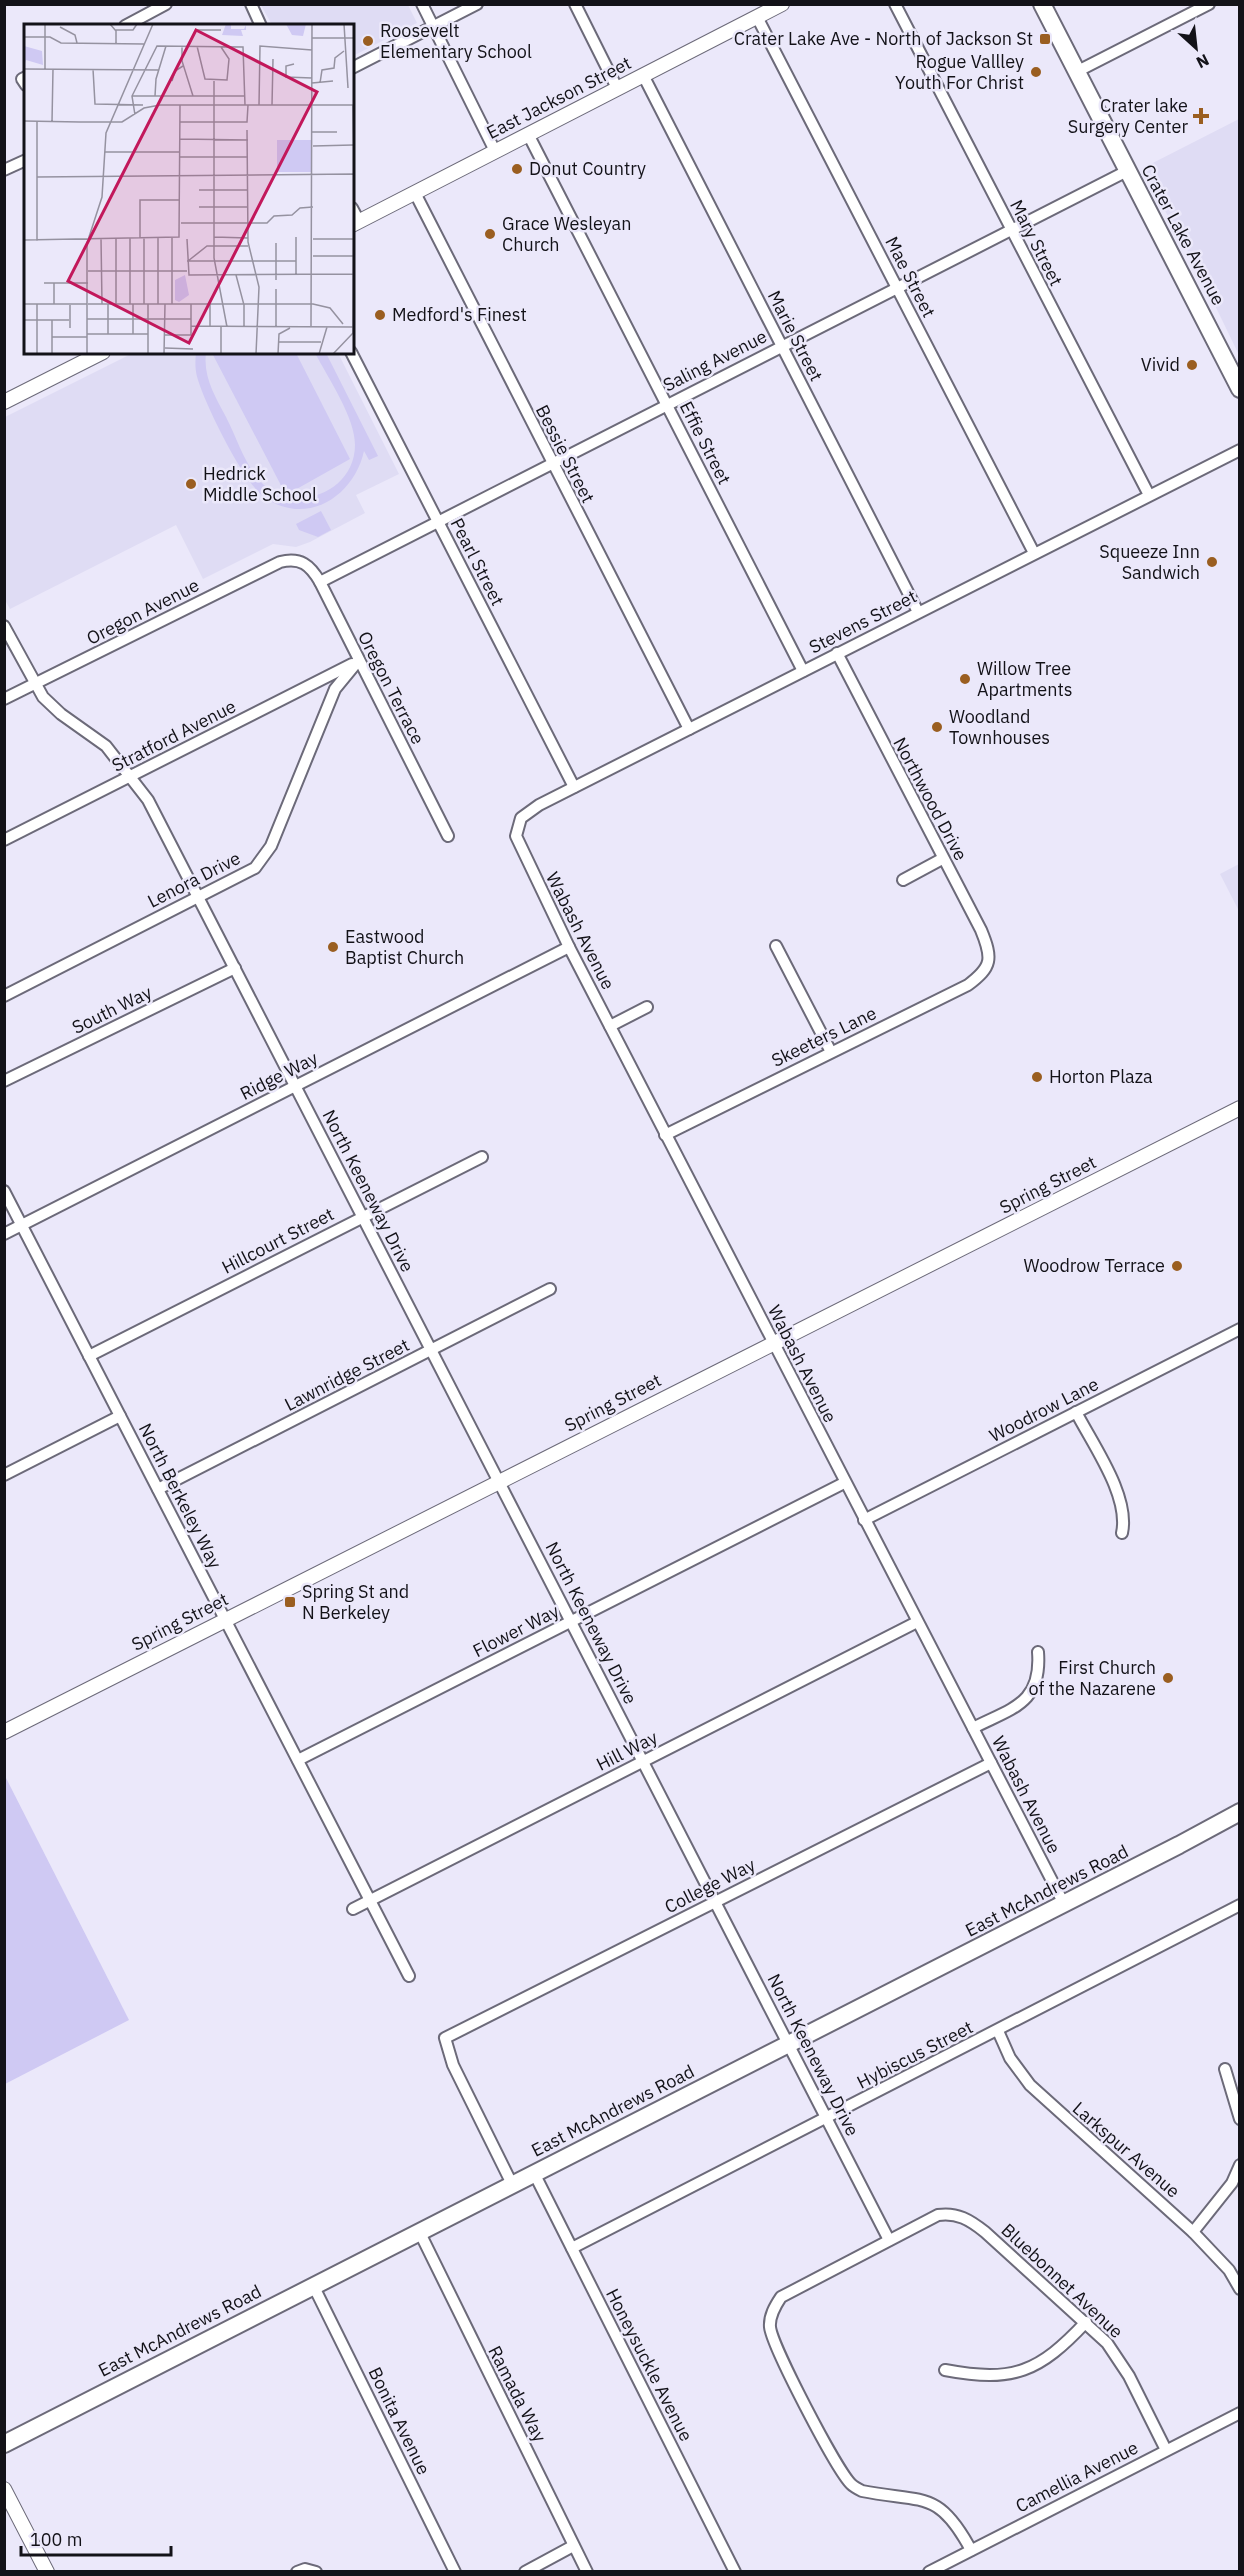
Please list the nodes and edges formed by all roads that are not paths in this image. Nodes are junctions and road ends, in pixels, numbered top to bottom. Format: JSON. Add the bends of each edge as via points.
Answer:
{"nodes":[{"id":1,"x":166,"y":4,"type":"edge"},
{"id":2,"x":251,"y":4,"type":"edge"},
{"id":3,"x":422,"y":4,"type":"edge"},
{"id":4,"x":477,"y":4,"type":"edge"},
{"id":5,"x":575,"y":4,"type":"edge"},
{"id":6,"x":782,"y":4,"type":"edge"},
{"id":7,"x":895,"y":4,"type":"edge"},
{"id":8,"x":1042,"y":4,"type":"edge"},
{"id":9,"x":1209,"y":4,"type":"edge"},
{"id":10,"x":757,"y":17,"type":"junction"},
{"id":11,"x":129,"y":24,"type":"edge"},
{"id":12,"x":260,"y":24,"type":"edge"},
{"id":13,"x":433,"y":27,"type":"junction"},
{"id":14,"x":354,"y":67,"type":"edge"},
{"id":15,"x":1076,"y":72,"type":"junction"},
{"id":16,"x":644,"y":75,"type":"junction"},
{"id":17,"x":617,"y":88,"type":"junction"},
{"id":18,"x":528,"y":134,"type":"junction"},
{"id":19,"x":495,"y":151,"type":"junction"},
{"id":20,"x":24,"y":161,"type":"edge"},
{"id":21,"x":4,"y":170,"type":"edge"},
{"id":22,"x":1127,"y":171,"type":"junction"},
{"id":23,"x":415,"y":193,"type":"junction"},
{"id":24,"x":356,"y":223,"type":"edge"},
{"id":25,"x":1011,"y":230,"type":"junction"},
{"id":26,"x":897,"y":289,"type":"junction"},
{"id":27,"x":781,"y":346,"type":"junction"},
{"id":28,"x":99,"y":354,"type":"edge"},
{"id":29,"x":352,"y":354,"type":"edge"},
{"id":30,"x":1239,"y":389,"type":"edge"},
{"id":31,"x":4,"y":402,"type":"edge"},
{"id":32,"x":667,"y":405,"type":"junction"},
{"id":33,"x":1239,"y":450,"type":"edge"},
{"id":34,"x":551,"y":463,"type":"junction"},
{"id":35,"x":1149,"y":495,"type":"junction"},
{"id":36,"x":437,"y":521,"type":"junction"},
{"id":37,"x":1034,"y":553,"type":"junction"},
{"id":38,"x":298,"y":560,"type":"joint"},
{"id":39,"x":320,"y":582,"type":"junction"},
{"id":40,"x":918,"y":612,"type":"junction"},
{"id":41,"x":4,"y":626,"type":"edge"},
{"id":42,"x":837,"y":653,"type":"junction"},
{"id":43,"x":358,"y":661,"type":"junction"},
{"id":44,"x":803,"y":671,"type":"junction"},
{"id":45,"x":35,"y":684,"type":"junction"},
{"id":46,"x":4,"y":699,"type":"edge"},
{"id":47,"x":689,"y":729,"type":"junction"},
{"id":48,"x":131,"y":776,"type":"junction"},
{"id":49,"x":574,"y":787,"type":"junction"},
{"id":50,"x":448,"y":836,"type":"dead end"},
{"id":51,"x":516,"y":836,"type":"joint"},
{"id":52,"x":4,"y":840,"type":"edge"},
{"id":53,"x":942,"y":859,"type":"junction"},
{"id":54,"x":903,"y":880,"type":"dead end"},
{"id":55,"x":198,"y":897,"type":"junction"},
{"id":56,"x":777,"y":946,"type":"dead end"},
{"id":57,"x":568,"y":947,"type":"junction"},
{"id":58,"x":989,"y":962,"type":"joint"},
{"id":59,"x":235,"y":968,"type":"junction"},
{"id":60,"x":4,"y":996,"type":"edge"},
{"id":61,"x":647,"y":1007,"type":"dead end"},
{"id":62,"x":610,"y":1026,"type":"junction"},
{"id":63,"x":831,"y":1052,"type":"junction"},
{"id":64,"x":4,"y":1081,"type":"edge"},
{"id":65,"x":296,"y":1086,"type":"junction"},
{"id":66,"x":1239,"y":1108,"type":"edge"},
{"id":67,"x":665,"y":1135,"type":"junction"},
{"id":68,"x":482,"y":1157,"type":"dead end"},
{"id":69,"x":4,"y":1191,"type":"edge"},
{"id":70,"x":363,"y":1217,"type":"junction"},
{"id":71,"x":22,"y":1225,"type":"junction"},
{"id":72,"x":4,"y":1234,"type":"edge"},
{"id":73,"x":550,"y":1289,"type":"dead end"},
{"id":74,"x":1239,"y":1329,"type":"edge"},
{"id":75,"x":772,"y":1343,"type":"junction"},
{"id":76,"x":431,"y":1350,"type":"junction"},
{"id":77,"x":89,"y":1356,"type":"junction"},
{"id":78,"x":1076,"y":1412,"type":"junction"},
{"id":79,"x":120,"y":1416,"type":"junction"},
{"id":80,"x":4,"y":1475,"type":"edge"},
{"id":81,"x":498,"y":1481,"type":"junction"},
{"id":82,"x":844,"y":1483,"type":"junction"},
{"id":83,"x":158,"y":1489,"type":"junction"},
{"id":84,"x":864,"y":1520,"type":"junction"},
{"id":85,"x":1122,"y":1533,"type":"dead end"},
{"id":86,"x":225,"y":1619,"type":"junction"},
{"id":87,"x":571,"y":1621,"type":"junction"},
{"id":88,"x":917,"y":1622,"type":"junction"},
{"id":89,"x":1038,"y":1652,"type":"dead end"},
{"id":90,"x":973,"y":1728,"type":"junction"},
{"id":91,"x":4,"y":1732,"type":"edge"},
{"id":92,"x":298,"y":1760,"type":"junction"},
{"id":93,"x":644,"y":1761,"type":"junction"},
{"id":94,"x":991,"y":1763,"type":"junction"},
{"id":95,"x":1239,"y":1812,"type":"edge"},
{"id":96,"x":370,"y":1900,"type":"junction"},
{"id":97,"x":717,"y":1901,"type":"junction"},
{"id":98,"x":1064,"y":1904,"type":"junction"},
{"id":99,"x":1239,"y":1905,"type":"edge"},
{"id":100,"x":353,"y":1909,"type":"dead end"},
{"id":101,"x":409,"y":1976,"type":"dead end"},
{"id":102,"x":998,"y":2031,"type":"junction"},
{"id":103,"x":788,"y":2044,"type":"junction"},
{"id":104,"x":1225,"y":2069,"type":"dead end"},
{"id":105,"x":826,"y":2119,"type":"junction"},
{"id":106,"x":1239,"y":2119,"type":"edge"},
{"id":107,"x":1239,"y":2165,"type":"edge"},
{"id":108,"x":534,"y":2173,"type":"junction"},
{"id":109,"x":512,"y":2184,"type":"junction"},
{"id":110,"x":419,"y":2231,"type":"junction"},
{"id":111,"x":1193,"y":2232,"type":"junction"},
{"id":112,"x":889,"y":2240,"type":"junction"},
{"id":113,"x":572,"y":2248,"type":"junction"},
{"id":114,"x":313,"y":2285,"type":"junction"},
{"id":115,"x":1239,"y":2289,"type":"edge"},
{"id":116,"x":1086,"y":2322,"type":"junction"},
{"id":117,"x":945,"y":2370,"type":"dead end"},
{"id":118,"x":1239,"y":2413,"type":"edge"},
{"id":119,"x":4,"y":2444,"type":"edge"},
{"id":120,"x":1166,"y":2450,"type":"junction"},
{"id":121,"x":4,"y":2489,"type":"edge"},
{"id":122,"x":573,"y":2546,"type":"junction"},
{"id":123,"x":971,"y":2550,"type":"junction"},
{"id":124,"x":47,"y":2571,"type":"edge"},
{"id":125,"x":297,"y":2571,"type":"edge"},
{"id":126,"x":316,"y":2571,"type":"edge"},
{"id":127,"x":455,"y":2571,"type":"edge"},
{"id":128,"x":525,"y":2571,"type":"edge"},
{"id":129,"x":586,"y":2571,"type":"edge"},
{"id":130,"x":735,"y":2571,"type":"edge"},
{"id":131,"x":929,"y":2571,"type":"edge"}],
"edges":[{"from":1,"to":11,"type":"street"},
{"from":2,"to":12,"type":"street"},
{"from":3,"to":13,"type":"street"},
{"from":4,"to":13,"type":"street"},
{"from":5,"to":17,"type":"street"},
{"from":6,"to":10,"type":"street","name":"East Jackson Street"},
{"from":7,"to":25,"type":"street","name":"Mary Street"},
{"from":8,"to":15,"type":"main road","name":"Crater Lake Avenue"},
{"from":9,"to":15,"type":"street"},
{"from":10,"to":16,"type":"street","name":"East Jackson Street"},
{"from":10,"to":26,"type":"street","name":"Mae Street"},
{"from":13,"to":14,"type":"street"},
{"from":13,"to":19,"type":"street"},
{"from":15,"to":22,"type":"main road","name":"Crater Lake Avenue"},
{"from":16,"to":17,"type":"street","name":"East Jackson Street"},
{"from":16,"to":27,"type":"street","name":"Marie Street"},
{"from":17,"to":18,"type":"street","name":"East Jackson Street"},
{"from":18,"to":19,"type":"street","name":"East Jackson Street"},
{"from":18,"to":32,"type":"street","name":"Effie Street"},
{"from":19,"to":23,"type":"street","name":"East Jackson Street"},
{"from":20,"to":21,"type":"street"},
{"from":22,"to":25,"type":"street","name":"Saling Avenue"},
{"from":22,"to":30,"type":"main road","name":"Crater Lake Avenue"},
{"from":23,"to":24,"type":"street","name":"East Jackson Street"},
{"from":23,"to":34,"type":"street","name":"Bessie Street"},
{"from":25,"to":26,"type":"street","name":"Saling Avenue"},
{"from":25,"to":35,"type":"street","name":"Mary Street"},
{"from":26,"to":27,"type":"street","name":"Saling Avenue"},
{"from":26,"to":37,"type":"street","name":"Mae Street"},
{"from":27,"to":32,"type":"street","name":"Saling Avenue"},
{"from":27,"to":40,"type":"street","name":"Marie Street"},
{"from":28,"to":31,"type":"street"},
{"from":29,"to":36,"type":"street","name":"Pearl Street"},
{"from":32,"to":34,"type":"street","name":"Saling Avenue"},
{"from":32,"to":44,"type":"street","name":"Effie Street"},
{"from":33,"to":35,"type":"street","name":"Stevens Street"},
{"from":34,"to":36,"type":"street","name":"Saling Avenue"},
{"from":34,"to":47,"type":"street","name":"Bessie Street"},
{"from":35,"to":37,"type":"street","name":"Stevens Street"},
{"from":36,"to":39,"type":"street","name":"Saling Avenue"},
{"from":36,"to":49,"type":"street","name":"Pearl Street"},
{"from":37,"to":40,"type":"street","name":"Stevens Street"},
{"from":38,"to":39,"type":"street","name":"Oregon Terrace","via":[[307,564]]},
{"from":38,"to":45,"type":"street","name":"Oregon Avenue","via":[[280,562]]},
{"from":39,"to":43,"type":"street","name":"Oregon Terrace"},
{"from":40,"to":42,"type":"street","name":"Stevens Street"},
{"from":41,"to":45,"type":"street","name":"North Keeneway Drive"},
{"from":42,"to":44,"type":"street","name":"Stevens Street"},
{"from":42,"to":53,"type":"street","name":"Northwood Drive"},
{"from":43,"to":48,"type":"street","name":"Stratford Avenue"},
{"from":43,"to":50,"type":"street","name":"Oregon Terrace"},
{"from":43,"to":55,"type":"street","name":"Lenora Drive","via":[[335,689],[263,861]]},
{"from":44,"to":47,"type":"street","name":"Stevens Street"},
{"from":45,"to":46,"type":"street","name":"Oregon Avenue"},
{"from":45,"to":48,"type":"street","name":"North Keeneway Drive","via":[[52,706],[106,746]]},
{"from":47,"to":49,"type":"street","name":"Stevens Street"},
{"from":48,"to":52,"type":"street","name":"Stratford Avenue"},
{"from":48,"to":55,"type":"street","name":"North Keeneway Drive","via":[[148,800]]},
{"from":49,"to":51,"type":"street","name":"Stevens Street","via":[[524,814]]},
{"from":51,"to":57,"type":"street","name":"Wabash Avenue"},
{"from":53,"to":54,"type":"street"},
{"from":53,"to":58,"type":"street","name":"Northwood Drive","via":[[981,930]]},
{"from":55,"to":59,"type":"street","name":"North Keeneway Drive"},
{"from":55,"to":60,"type":"street","name":"Lenora Drive"},
{"from":56,"to":63,"type":"street"},
{"from":57,"to":62,"type":"street","name":"Wabash Avenue"},
{"from":57,"to":65,"type":"street","name":"Ridge Way"},
{"from":58,"to":63,"type":"street","name":"Skeeters Lane","via":[[968,986]]},
{"from":59,"to":64,"type":"street","name":"South Way"},
{"from":59,"to":65,"type":"street","name":"North Keeneway Drive"},
{"from":61,"to":62,"type":"street"},
{"from":62,"to":67,"type":"street","name":"Wabash Avenue"},
{"from":63,"to":67,"type":"street","name":"Skeeters Lane"},
{"from":65,"to":70,"type":"street","name":"North Keeneway Drive"},
{"from":65,"to":71,"type":"street","name":"Ridge Way"},
{"from":66,"to":75,"type":"street","name":"Spring Street"},
{"from":67,"to":75,"type":"street","name":"Wabash Avenue"},
{"from":68,"to":70,"type":"street","name":"Hillcourt Street"},
{"from":69,"to":71,"type":"street","name":"North Berkeley Way"},
{"from":70,"to":76,"type":"street","name":"North Keeneway Drive"},
{"from":70,"to":77,"type":"street","name":"Hillcourt Street"},
{"from":71,"to":72,"type":"street","name":"Ridge Way"},
{"from":71,"to":77,"type":"street","name":"North Berkeley Way"},
{"from":73,"to":76,"type":"street","name":"Lawnridge Street"},
{"from":74,"to":78,"type":"street","name":"Woodrow Lane"},
{"from":75,"to":81,"type":"street","name":"Spring Street"},
{"from":75,"to":82,"type":"street","name":"Wabash Avenue"},
{"from":76,"to":81,"type":"street","name":"North Keeneway Drive"},
{"from":76,"to":83,"type":"street","name":"Lawnridge Street"},
{"from":77,"to":79,"type":"street","name":"North Berkeley Way"},
{"from":78,"to":84,"type":"street","name":"Woodrow Lane"},
{"from":78,"to":85,"type":"street","via":[[1124,1509]]},
{"from":79,"to":80,"type":"street"},
{"from":79,"to":83,"type":"street","name":"North Berkeley Way"},
{"from":81,"to":86,"type":"street","name":"Spring Street"},
{"from":81,"to":87,"type":"street","name":"North Keeneway Drive"},
{"from":82,"to":84,"type":"street","name":"Wabash Avenue"},
{"from":82,"to":87,"type":"street","name":"Flower Way"},
{"from":83,"to":86,"type":"street","name":"North Berkeley Way"},
{"from":84,"to":88,"type":"street","name":"Wabash Avenue"},
{"from":86,"to":91,"type":"street","name":"Spring Street"},
{"from":86,"to":92,"type":"street","name":"North Berkeley Way"},
{"from":87,"to":92,"type":"street","name":"Flower Way"},
{"from":87,"to":93,"type":"street","name":"North Keeneway Drive"},
{"from":88,"to":90,"type":"street","name":"Wabash Avenue"},
{"from":88,"to":93,"type":"street","name":"Hill Way"},
{"from":89,"to":90,"type":"street","via":[[1039,1669],[1032,1693],[1015,1707]]},
{"from":90,"to":94,"type":"street","name":"Wabash Avenue"},
{"from":92,"to":96,"type":"street","name":"North Berkeley Way"},
{"from":93,"to":96,"type":"street","name":"Hill Way"},
{"from":93,"to":97,"type":"street","name":"North Keeneway Drive"},
{"from":94,"to":97,"type":"street","name":"College Way"},
{"from":94,"to":98,"type":"street","name":"Wabash Avenue"},
{"from":95,"to":98,"type":"main road","name":"East McAndrews Road"},
{"from":96,"to":100,"type":"street","name":"Hill Way"},
{"from":96,"to":101,"type":"street","name":"North Berkeley Way"},
{"from":97,"to":103,"type":"street","name":"North Keeneway Drive"},
{"from":97,"to":109,"type":"street","name":"College Way","via":[[445,2038],[453,2065]]},
{"from":98,"to":103,"type":"main road","name":"East McAndrews Road"},
{"from":99,"to":102,"type":"street","name":"Hybiscus Street"},
{"from":102,"to":105,"type":"street","name":"Hybiscus Street"},
{"from":102,"to":111,"type":"street","name":"Larkspur Avenue","via":[[1010,2058],[1030,2085]]},
{"from":103,"to":105,"type":"street","name":"North Keeneway Drive"},
{"from":103,"to":108,"type":"main road","name":"East McAndrews Road"},
{"from":104,"to":106,"type":"street"},
{"from":105,"to":112,"type":"street","name":"North Keeneway Drive"},
{"from":105,"to":113,"type":"street","name":"Hybiscus Street"},
{"from":107,"to":111,"type":"street","via":[[1232,2183]]},
{"from":108,"to":109,"type":"main road","name":"East McAndrews Road"},
{"from":108,"to":113,"type":"street","name":"Honeysuckle Avenue"},
{"from":109,"to":110,"type":"main road","name":"East McAndrews Road"},
{"from":110,"to":114,"type":"main road","name":"East McAndrews Road"},
{"from":110,"to":122,"type":"street","name":"Ramada Way"},
{"from":111,"to":115,"type":"street","name":"Larkspur Avenue","via":[[1229,2270]]},
{"from":112,"to":116,"type":"street","name":"Bluebonnet Avenue","via":[[938,2215],[964,2217]]},
{"from":112,"to":123,"type":"street","via":[[781,2297],[774,2307],[772,2334],[837,2466],[852,2485],[862,2491],[938,2506],[953,2519]]},
{"from":113,"to":130,"type":"street","name":"Honeysuckle Avenue"},
{"from":114,"to":119,"type":"main road","name":"East McAndrews Road"},
{"from":114,"to":127,"type":"street","name":"Bonita Avenue"},
{"from":116,"to":117,"type":"street","via":[[1053,2356],[1024,2370],[991,2375]]},
{"from":116,"to":120,"type":"street","name":"Bluebonnet Avenue","via":[[1122,2364]]},
{"from":118,"to":120,"type":"street","name":"Camellia Avenue"},
{"from":120,"to":123,"type":"street","name":"Camellia Avenue"},
{"from":121,"to":124,"type":"street"},
{"from":122,"to":128,"type":"street"},
{"from":122,"to":129,"type":"street","name":"Ramada Way"},
{"from":123,"to":131,"type":"street","name":"Camellia Avenue"},
{"from":125,"to":126,"type":"street"}]}
